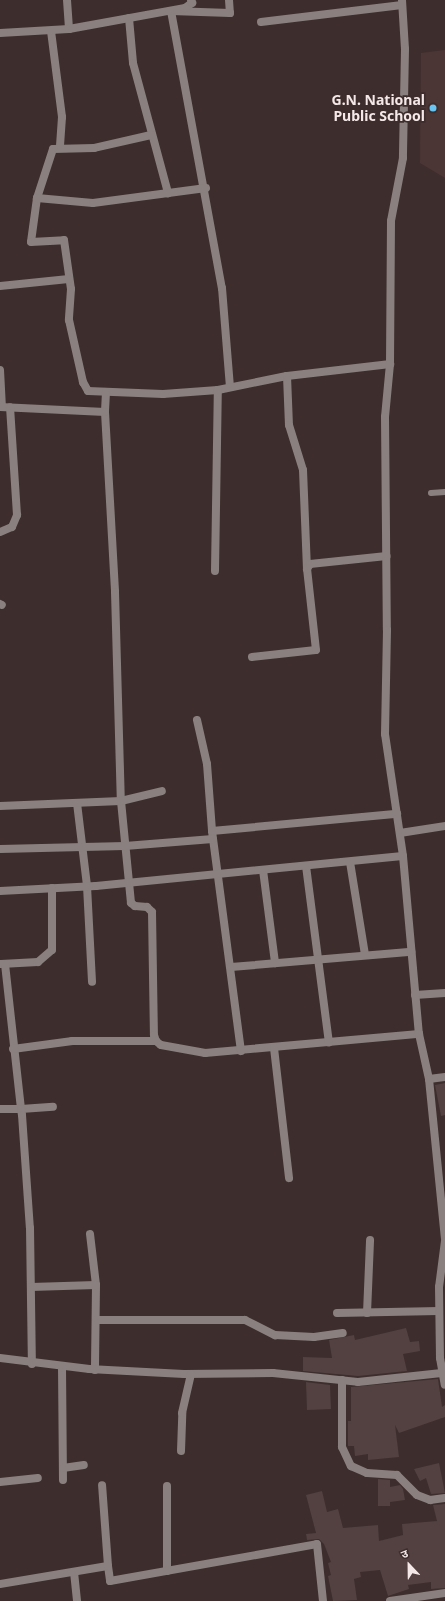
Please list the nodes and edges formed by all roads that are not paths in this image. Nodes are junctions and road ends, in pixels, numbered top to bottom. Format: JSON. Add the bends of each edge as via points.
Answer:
{"nodes":[{"id":1,"x":67,"y":0,"type":"edge"},
{"id":2,"x":192,"y":0,"type":"edge"},
{"id":3,"x":229,"y":0,"type":"edge"},
{"id":4,"x":402,"y":2,"type":"edge"},
{"id":5,"x":171,"y":11,"type":"junction"},
{"id":6,"x":129,"y":18,"type":"junction"},
{"id":7,"x":262,"y":22,"type":"dead end"},
{"id":8,"x":69,"y":30,"type":"junction"},
{"id":9,"x":51,"y":31,"type":"junction"},
{"id":10,"x":0,"y":33,"type":"edge"},
{"id":11,"x":151,"y":135,"type":"junction"},
{"id":12,"x":60,"y":147,"type":"junction"},
{"id":13,"x":206,"y":188,"type":"junction"},
{"id":14,"x":168,"y":193,"type":"junction"},
{"id":15,"x":37,"y":198,"type":"junction"},
{"id":16,"x":70,"y":280,"type":"junction"},
{"id":17,"x":0,"y":286,"type":"edge"},
{"id":18,"x":390,"y":364,"type":"junction"},
{"id":19,"x":0,"y":370,"type":"edge"},
{"id":20,"x":287,"y":376,"type":"junction"},
{"id":21,"x":230,"y":387,"type":"junction"},
{"id":22,"x":218,"y":390,"type":"junction"},
{"id":23,"x":106,"y":392,"type":"junction"},
{"id":24,"x":4,"y":407,"type":"edge"},
{"id":25,"x":105,"y":412,"type":"junction"},
{"id":26,"x":445,"y":492,"type":"edge"},
{"id":27,"x":431,"y":493,"type":"dead end"},
{"id":28,"x":0,"y":532,"type":"edge"},
{"id":29,"x":386,"y":556,"type":"junction"},
{"id":30,"x":307,"y":569,"type":"junction"},
{"id":31,"x":215,"y":572,"type":"dead end"},
{"id":32,"x":252,"y":656,"type":"dead end"},
{"id":33,"x":197,"y":720,"type":"dead end"},
{"id":34,"x":162,"y":791,"type":"dead end"},
{"id":35,"x":121,"y":801,"type":"junction"},
{"id":36,"x":77,"y":803,"type":"junction"},
{"id":37,"x":0,"y":806,"type":"edge"},
{"id":38,"x":397,"y":814,"type":"junction"},
{"id":39,"x":445,"y":826,"type":"edge"},
{"id":40,"x":400,"y":833,"type":"junction"},
{"id":41,"x":213,"y":835,"type":"junction"},
{"id":42,"x":82,"y":846,"type":"junction"},
{"id":43,"x":126,"y":846,"type":"junction"},
{"id":44,"x":0,"y":850,"type":"edge"},
{"id":45,"x":403,"y":856,"type":"junction"},
{"id":46,"x":350,"y":862,"type":"junction"},
{"id":47,"x":306,"y":866,"type":"junction"},
{"id":48,"x":263,"y":870,"type":"junction"},
{"id":49,"x":219,"y":875,"type":"junction"},
{"id":50,"x":129,"y":883,"type":"junction"},
{"id":51,"x":87,"y":886,"type":"junction"},
{"id":52,"x":52,"y":888,"type":"junction"},
{"id":53,"x":0,"y":891,"type":"edge"},
{"id":54,"x":411,"y":952,"type":"junction"},
{"id":55,"x":365,"y":956,"type":"junction"},
{"id":56,"x":318,"y":959,"type":"junction"},
{"id":57,"x":275,"y":963,"type":"junction"},
{"id":58,"x":3,"y":964,"type":"edge"},
{"id":59,"x":231,"y":967,"type":"junction"},
{"id":60,"x":92,"y":982,"type":"dead end"},
{"id":61,"x":445,"y":993,"type":"edge"},
{"id":62,"x":415,"y":995,"type":"junction"},
{"id":63,"x":419,"y":1034,"type":"junction"},
{"id":64,"x":156,"y":1041,"type":"junction"},
{"id":65,"x":329,"y":1043,"type":"junction"},
{"id":66,"x":274,"y":1048,"type":"junction"},
{"id":67,"x":13,"y":1049,"type":"junction"},
{"id":68,"x":241,"y":1051,"type":"junction"},
{"id":69,"x":445,"y":1077,"type":"edge"},
{"id":70,"x":429,"y":1079,"type":"junction"},
{"id":71,"x":53,"y":1107,"type":"dead end"},
{"id":72,"x":21,"y":1109,"type":"junction"},
{"id":73,"x":0,"y":1110,"type":"edge"},
{"id":74,"x":289,"y":1178,"type":"dead end"},
{"id":75,"x":443,"y":1190,"type":"edge"},
{"id":76,"x":90,"y":1234,"type":"dead end"},
{"id":77,"x":445,"y":1238,"type":"edge"},
{"id":78,"x":370,"y":1240,"type":"dead end"},
{"id":79,"x":445,"y":1241,"type":"edge"},
{"id":80,"x":96,"y":1285,"type":"junction"},
{"id":81,"x":31,"y":1287,"type":"junction"},
{"id":82,"x":439,"y":1311,"type":"junction"},
{"id":83,"x":367,"y":1312,"type":"junction"},
{"id":84,"x":337,"y":1313,"type":"dead end"},
{"id":85,"x":96,"y":1320,"type":"junction"},
{"id":86,"x":343,"y":1333,"type":"dead end"},
{"id":87,"x":0,"y":1358,"type":"edge"},
{"id":88,"x":32,"y":1364,"type":"junction"},
{"id":89,"x":62,"y":1367,"type":"junction"},
{"id":90,"x":95,"y":1370,"type":"junction"},
{"id":91,"x":442,"y":1373,"type":"junction"},
{"id":92,"x":191,"y":1374,"type":"junction"},
{"id":93,"x":342,"y":1380,"type":"junction"},
{"id":94,"x":445,"y":1385,"type":"edge"},
{"id":95,"x":181,"y":1451,"type":"dead end"},
{"id":96,"x":84,"y":1465,"type":"dead end"},
{"id":97,"x":63,"y":1468,"type":"junction"},
{"id":98,"x":38,"y":1478,"type":"dead end"},
{"id":99,"x":63,"y":1480,"type":"dead end"},
{"id":100,"x":0,"y":1482,"type":"edge"},
{"id":101,"x":102,"y":1486,"type":"dead end"},
{"id":102,"x":167,"y":1486,"type":"dead end"},
{"id":103,"x":445,"y":1498,"type":"edge"},
{"id":104,"x":108,"y":1566,"type":"junction"},
{"id":105,"x":167,"y":1571,"type":"junction"},
{"id":106,"x":74,"y":1572,"type":"junction"},
{"id":107,"x":0,"y":1584,"type":"edge"},
{"id":108,"x":445,"y":1593,"type":"edge"},
{"id":109,"x":77,"y":1601,"type":"edge"},
{"id":110,"x":322,"y":1601,"type":"edge"},
{"id":111,"x":390,"y":1601,"type":"edge"}],
"edges":[{"from":1,"to":8,"type":"street"},
{"from":2,"to":5,"type":"street","via":[[185,8]]},
{"from":3,"to":5,"type":"street","via":[[230,13]]},
{"from":4,"to":7,"type":"street"},
{"from":4,"to":18,"type":"street","via":[[405,49],[402,158],[391,221]]},
{"from":5,"to":6,"type":"street"},
{"from":5,"to":13,"type":"street"},
{"from":6,"to":8,"type":"street"},
{"from":6,"to":11,"type":"street","via":[[133,63]]},
{"from":8,"to":9,"type":"street"},
{"from":9,"to":10,"type":"street"},
{"from":9,"to":12,"type":"street","via":[[62,117]]},
{"from":11,"to":12,"type":"street","via":[[94,148]]},
{"from":11,"to":14,"type":"street"},
{"from":12,"to":15,"type":"street","via":[[50,151]]},
{"from":13,"to":14,"type":"street"},
{"from":13,"to":21,"type":"street","via":[[225,305]]},
{"from":14,"to":15,"type":"street","via":[[81,204]]},
{"from":15,"to":16,"type":"street","via":[[31,242],[64,240]]},
{"from":16,"to":17,"type":"street"},
{"from":16,"to":23,"type":"street","via":[[69,320],[83,382],[92,392]]},
{"from":18,"to":20,"type":"street"},
{"from":18,"to":29,"type":"street","via":[[385,417]]},
{"from":19,"to":24,"type":"street"},
{"from":20,"to":21,"type":"street"},
{"from":20,"to":30,"type":"street","via":[[289,425],[303,470]]},
{"from":21,"to":22,"type":"street"},
{"from":22,"to":23,"type":"street","via":[[162,394]]},
{"from":22,"to":31,"type":"street"},
{"from":23,"to":25,"type":"street"},
{"from":24,"to":25,"type":"street"},
{"from":24,"to":28,"type":"street","via":[[17,515],[12,527]]},
{"from":25,"to":35,"type":"street","via":[[115,584]]},
{"from":26,"to":27,"type":"lane"},
{"from":29,"to":30,"type":"street","via":[[314,562]]},
{"from":29,"to":38,"type":"street","via":[[385,734]]},
{"from":30,"to":32,"type":"street","via":[[316,650]]},
{"from":33,"to":41,"type":"street","via":[[207,764]]},
{"from":34,"to":35,"type":"street"},
{"from":35,"to":36,"type":"street"},
{"from":35,"to":43,"type":"street"},
{"from":36,"to":37,"type":"street"},
{"from":36,"to":42,"type":"street"},
{"from":38,"to":40,"type":"street"},
{"from":38,"to":41,"type":"street"},
{"from":39,"to":40,"type":"street"},
{"from":40,"to":45,"type":"street"},
{"from":41,"to":43,"type":"street"},
{"from":41,"to":49,"type":"street"},
{"from":42,"to":43,"type":"street"},
{"from":42,"to":44,"type":"street"},
{"from":42,"to":51,"type":"street"},
{"from":43,"to":50,"type":"street"},
{"from":45,"to":46,"type":"street"},
{"from":45,"to":54,"type":"street"},
{"from":46,"to":47,"type":"street"},
{"from":46,"to":55,"type":"street"},
{"from":47,"to":48,"type":"street"},
{"from":47,"to":56,"type":"street"},
{"from":48,"to":49,"type":"street"},
{"from":48,"to":57,"type":"street"},
{"from":49,"to":50,"type":"street"},
{"from":49,"to":59,"type":"street"},
{"from":50,"to":51,"type":"street"},
{"from":50,"to":64,"type":"street","via":[[133,905],[147,907],[152,912]]},
{"from":51,"to":52,"type":"street"},
{"from":51,"to":60,"type":"street"},
{"from":52,"to":53,"type":"street"},
{"from":52,"to":58,"type":"street","via":[[52,950],[38,962]]},
{"from":54,"to":55,"type":"street"},
{"from":54,"to":62,"type":"street"},
{"from":55,"to":56,"type":"street"},
{"from":56,"to":57,"type":"street"},
{"from":56,"to":65,"type":"street"},
{"from":57,"to":59,"type":"street"},
{"from":58,"to":67,"type":"street"},
{"from":59,"to":68,"type":"street"},
{"from":61,"to":62,"type":"street"},
{"from":62,"to":63,"type":"street"},
{"from":63,"to":65,"type":"street"},
{"from":63,"to":70,"type":"street"},
{"from":64,"to":67,"type":"street","via":[[72,1041]]},
{"from":64,"to":68,"type":"street","via":[[161,1045],[205,1053]]},
{"from":65,"to":66,"type":"street"},
{"from":66,"to":68,"type":"street"},
{"from":66,"to":74,"type":"street"},
{"from":67,"to":72,"type":"street"},
{"from":69,"to":70,"type":"street"},
{"from":70,"to":75,"type":"street"},
{"from":71,"to":72,"type":"street"},
{"from":72,"to":73,"type":"street"},
{"from":72,"to":81,"type":"street","via":[[30,1228]]},
{"from":75,"to":77,"type":"street"},
{"from":76,"to":80,"type":"street"},
{"from":78,"to":83,"type":"street"},
{"from":79,"to":82,"type":"street","via":[[439,1287]]},
{"from":80,"to":81,"type":"street"},
{"from":80,"to":85,"type":"street"},
{"from":81,"to":88,"type":"street"},
{"from":82,"to":83,"type":"street"},
{"from":82,"to":91,"type":"street"},
{"from":83,"to":84,"type":"street"},
{"from":85,"to":86,"type":"street","via":[[244,1320],[274,1335],[314,1337]]},
{"from":85,"to":90,"type":"street"},
{"from":87,"to":88,"type":"street"},
{"from":88,"to":89,"type":"street"},
{"from":89,"to":90,"type":"street"},
{"from":89,"to":97,"type":"street"},
{"from":90,"to":92,"type":"street"},
{"from":91,"to":93,"type":"street","via":[[358,1382]]},
{"from":91,"to":94,"type":"street"},
{"from":92,"to":93,"type":"street","via":[[272,1374]]},
{"from":92,"to":95,"type":"street","via":[[182,1413]]},
{"from":93,"to":103,"type":"street","via":[[342,1447],[351,1466],[368,1472],[398,1475],[417,1495],[430,1500]]},
{"from":96,"to":97,"type":"street"},
{"from":97,"to":99,"type":"street"},
{"from":98,"to":100,"type":"street"},
{"from":101,"to":104,"type":"street"},
{"from":102,"to":105,"type":"street"},
{"from":104,"to":105,"type":"street","via":[[110,1581]]},
{"from":104,"to":106,"type":"street"},
{"from":105,"to":110,"type":"street","via":[[317,1544]]},
{"from":106,"to":107,"type":"street"},
{"from":106,"to":109,"type":"street"},
{"from":108,"to":111,"type":"street"}]}
